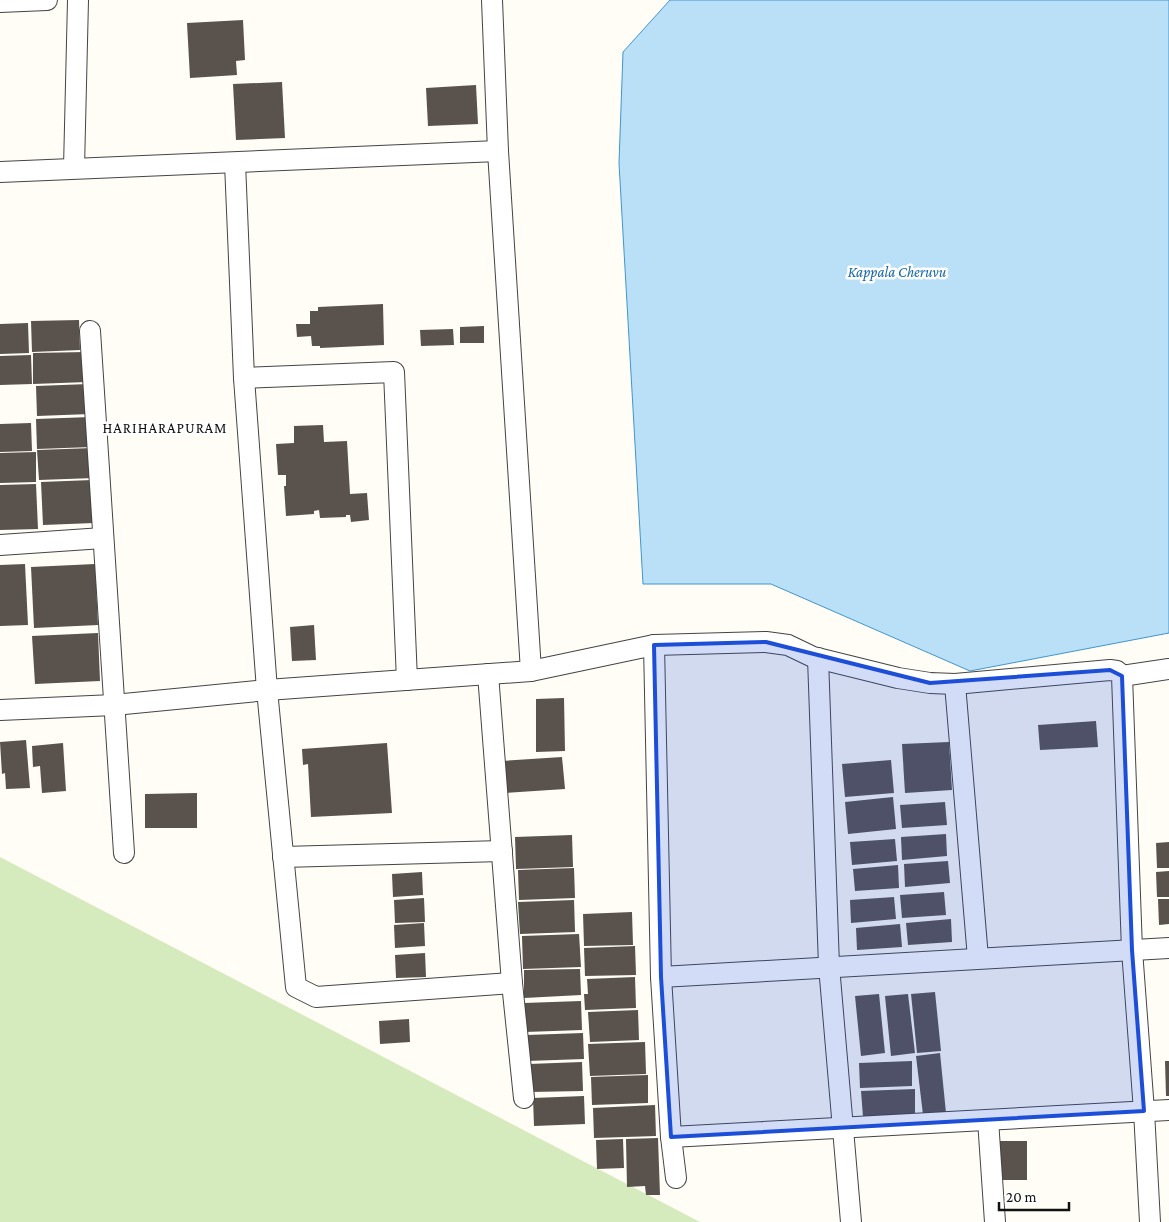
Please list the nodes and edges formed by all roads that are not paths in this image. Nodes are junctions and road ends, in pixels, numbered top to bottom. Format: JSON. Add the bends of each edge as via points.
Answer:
{"nodes":[{"id":1,"x":47,"y":0,"type":"edge"},
{"id":2,"x":78,"y":0,"type":"edge"},
{"id":3,"x":492,"y":0,"type":"edge"},
{"id":4,"x":0,"y":2,"type":"edge"},
{"id":5,"x":498,"y":151,"type":"junction"},
{"id":6,"x":235,"y":162,"type":"junction"},
{"id":7,"x":74,"y":168,"type":"junction"},
{"id":8,"x":0,"y":172,"type":"edge"},
{"id":9,"x":90,"y":331,"type":"dead end"},
{"id":10,"x":244,"y":378,"type":"junction"},
{"id":11,"x":103,"y":538,"type":"junction"},
{"id":12,"x":0,"y":545,"type":"edge"},
{"id":13,"x":654,"y":645,"type":"junction"},
{"id":14,"x":818,"y":658,"type":"junction"},
{"id":15,"x":1169,"y":670,"type":"edge"},
{"id":16,"x":531,"y":671,"type":"junction"},
{"id":17,"x":488,"y":674,"type":"junction"},
{"id":18,"x":1122,"y":676,"type":"junction"},
{"id":19,"x":407,"y":680,"type":"junction"},
{"id":20,"x":955,"y":684,"type":"junction"},
{"id":21,"x":267,"y":690,"type":"junction"},
{"id":22,"x":114,"y":705,"type":"junction"},
{"id":23,"x":0,"y":710,"type":"edge"},
{"id":24,"x":502,"y":851,"type":"junction"},
{"id":25,"x":124,"y":854,"type":"dead end"},
{"id":26,"x":283,"y":857,"type":"junction"},
{"id":27,"x":1169,"y":948,"type":"edge"},
{"id":28,"x":1132,"y":950,"type":"junction"},
{"id":29,"x":978,"y":958,"type":"junction"},
{"id":30,"x":830,"y":966,"type":"junction"},
{"id":31,"x":661,"y":977,"type":"junction"},
{"id":32,"x":512,"y":983,"type":"junction"},
{"id":33,"x":524,"y":1098,"type":"dead end"},
{"id":34,"x":1169,"y":1110,"type":"edge"},
{"id":35,"x":1144,"y":1111,"type":"junction"},
{"id":36,"x":988,"y":1120,"type":"junction"},
{"id":37,"x":842,"y":1128,"type":"junction"},
{"id":38,"x":671,"y":1137,"type":"junction"},
{"id":39,"x":676,"y":1178,"type":"dead end"},
{"id":40,"x":851,"y":1222,"type":"edge"},
{"id":41,"x":995,"y":1222,"type":"edge"},
{"id":42,"x":1150,"y":1222,"type":"edge"}],
"edges":[{"from":1,"to":4,"type":"street"},
{"from":2,"to":7,"type":"street"},
{"from":3,"to":5,"type":"street"},
{"from":5,"to":6,"type":"street"},
{"from":5,"to":16,"type":"street"},
{"from":6,"to":7,"type":"street"},
{"from":6,"to":10,"type":"street"},
{"from":7,"to":8,"type":"street"},
{"from":9,"to":11,"type":"street"},
{"from":10,"to":19,"type":"street","via":[[394,372]]},
{"from":10,"to":21,"type":"street"},
{"from":11,"to":12,"type":"street"},
{"from":11,"to":22,"type":"street"},
{"from":13,"to":14,"type":"street","via":[[766,642],[788,646]]},
{"from":13,"to":16,"type":"street"},
{"from":13,"to":31,"type":"street"},
{"from":14,"to":20,"type":"street","via":[[898,678],[930,684]]},
{"from":14,"to":30,"type":"street"},
{"from":15,"to":18,"type":"street"},
{"from":16,"to":17,"type":"street"},
{"from":17,"to":19,"type":"street"},
{"from":17,"to":24,"type":"street"},
{"from":18,"to":20,"type":"street","via":[[1110,670]]},
{"from":18,"to":28,"type":"street"},
{"from":19,"to":21,"type":"street"},
{"from":20,"to":29,"type":"street"},
{"from":21,"to":22,"type":"street"},
{"from":21,"to":26,"type":"street"},
{"from":22,"to":23,"type":"street"},
{"from":22,"to":25,"type":"street"},
{"from":24,"to":26,"type":"street"},
{"from":24,"to":32,"type":"street"},
{"from":26,"to":32,"type":"street","via":[[296,987],[316,997]]},
{"from":27,"to":28,"type":"street"},
{"from":28,"to":29,"type":"street"},
{"from":28,"to":35,"type":"street"},
{"from":29,"to":30,"type":"street"},
{"from":30,"to":31,"type":"street"},
{"from":30,"to":37,"type":"street"},
{"from":31,"to":38,"type":"street"},
{"from":32,"to":33,"type":"street"},
{"from":34,"to":35,"type":"street"},
{"from":35,"to":36,"type":"street"},
{"from":35,"to":42,"type":"street"},
{"from":36,"to":37,"type":"street"},
{"from":36,"to":41,"type":"street"},
{"from":37,"to":38,"type":"street"},
{"from":37,"to":40,"type":"street"},
{"from":38,"to":39,"type":"street"}]}
